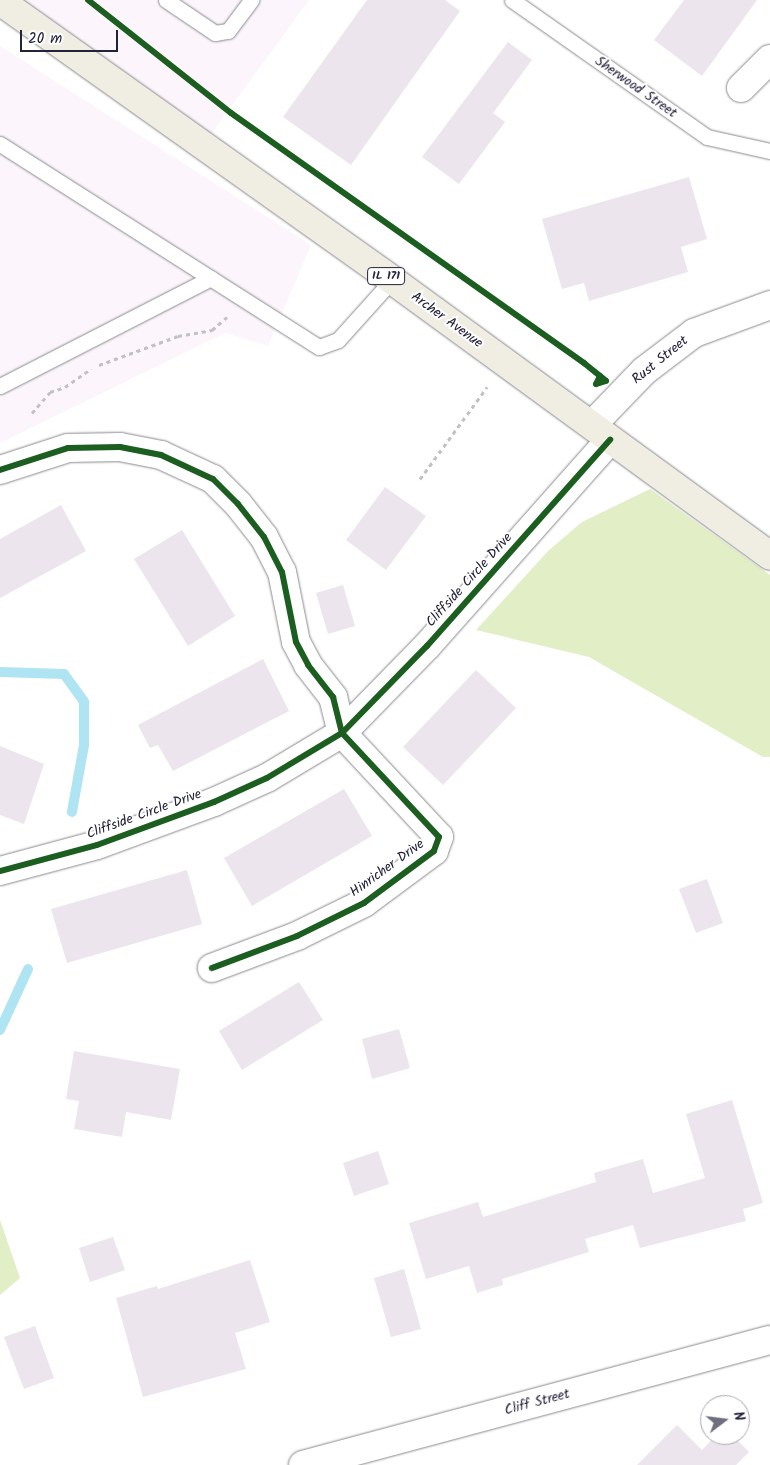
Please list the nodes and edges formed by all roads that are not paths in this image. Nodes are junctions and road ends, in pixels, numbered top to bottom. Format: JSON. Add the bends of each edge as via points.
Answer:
{"nodes":[{"id":1,"x":166,"y":0,"type":"edge"},
{"id":2,"x":250,"y":0,"type":"edge"},
{"id":3,"x":512,"y":0,"type":"edge"},
{"id":4,"x":0,"y":1,"type":"edge"},
{"id":5,"x":770,"y":59,"type":"edge"},
{"id":6,"x":741,"y":88,"type":"dead end"},
{"id":7,"x":0,"y":144,"type":"edge"},
{"id":8,"x":770,"y":151,"type":"edge"},
{"id":9,"x":211,"y":278,"type":"junction"},
{"id":10,"x":392,"y":280,"type":"junction"},
{"id":11,"x":770,"y":305,"type":"edge"},
{"id":12,"x":0,"y":386,"type":"edge"},
{"id":13,"x":601,"y":433,"type":"junction"},
{"id":14,"x":0,"y":470,"type":"edge"},
{"id":15,"x":770,"y":556,"type":"edge"},
{"id":16,"x":342,"y":733,"type":"junction"},
{"id":17,"x":0,"y":871,"type":"edge"},
{"id":18,"x":212,"y":968,"type":"dead end"},
{"id":19,"x":770,"y":1340,"type":"edge"},
{"id":20,"x":303,"y":1465,"type":"edge"}],
"edges":[{"from":1,"to":2,"type":"lane","via":[[215,33],[228,31]]},
{"from":3,"to":8,"type":"lane","name":"Sherwood Street","via":[[707,137]]},
{"from":4,"to":10,"type":"main road","name":"Archer Avenue","number":"IL 171"},
{"from":5,"to":6,"type":"street"},
{"from":7,"to":9,"type":"lane"},
{"from":9,"to":10,"type":"lane","via":[[319,347],[338,340]]},
{"from":9,"to":12,"type":"lane"},
{"from":10,"to":13,"type":"main road","name":"Archer Avenue","number":"IL 171"},
{"from":11,"to":13,"type":"street","name":"Rust Street","via":[[694,333],[644,370]]},
{"from":13,"to":15,"type":"main road","name":"Archer Avenue","number":"IL 171"},
{"from":13,"to":16,"type":"street","name":"Cliffside Circle Drive","via":[[427,646]]},
{"from":14,"to":16,"type":"street","via":[[68,448],[120,447],[161,455],[213,479],[264,537],[282,572],[296,642],[308,665],[333,697]]},
{"from":16,"to":17,"type":"street","name":"Cliffside Circle Drive","via":[[267,778],[214,802],[97,845]]},
{"from":16,"to":18,"type":"street","name":"Hinricher Drive","via":[[439,837],[434,851],[364,903],[297,936]]},
{"from":19,"to":20,"type":"street","name":"Cliff Street"}]}
